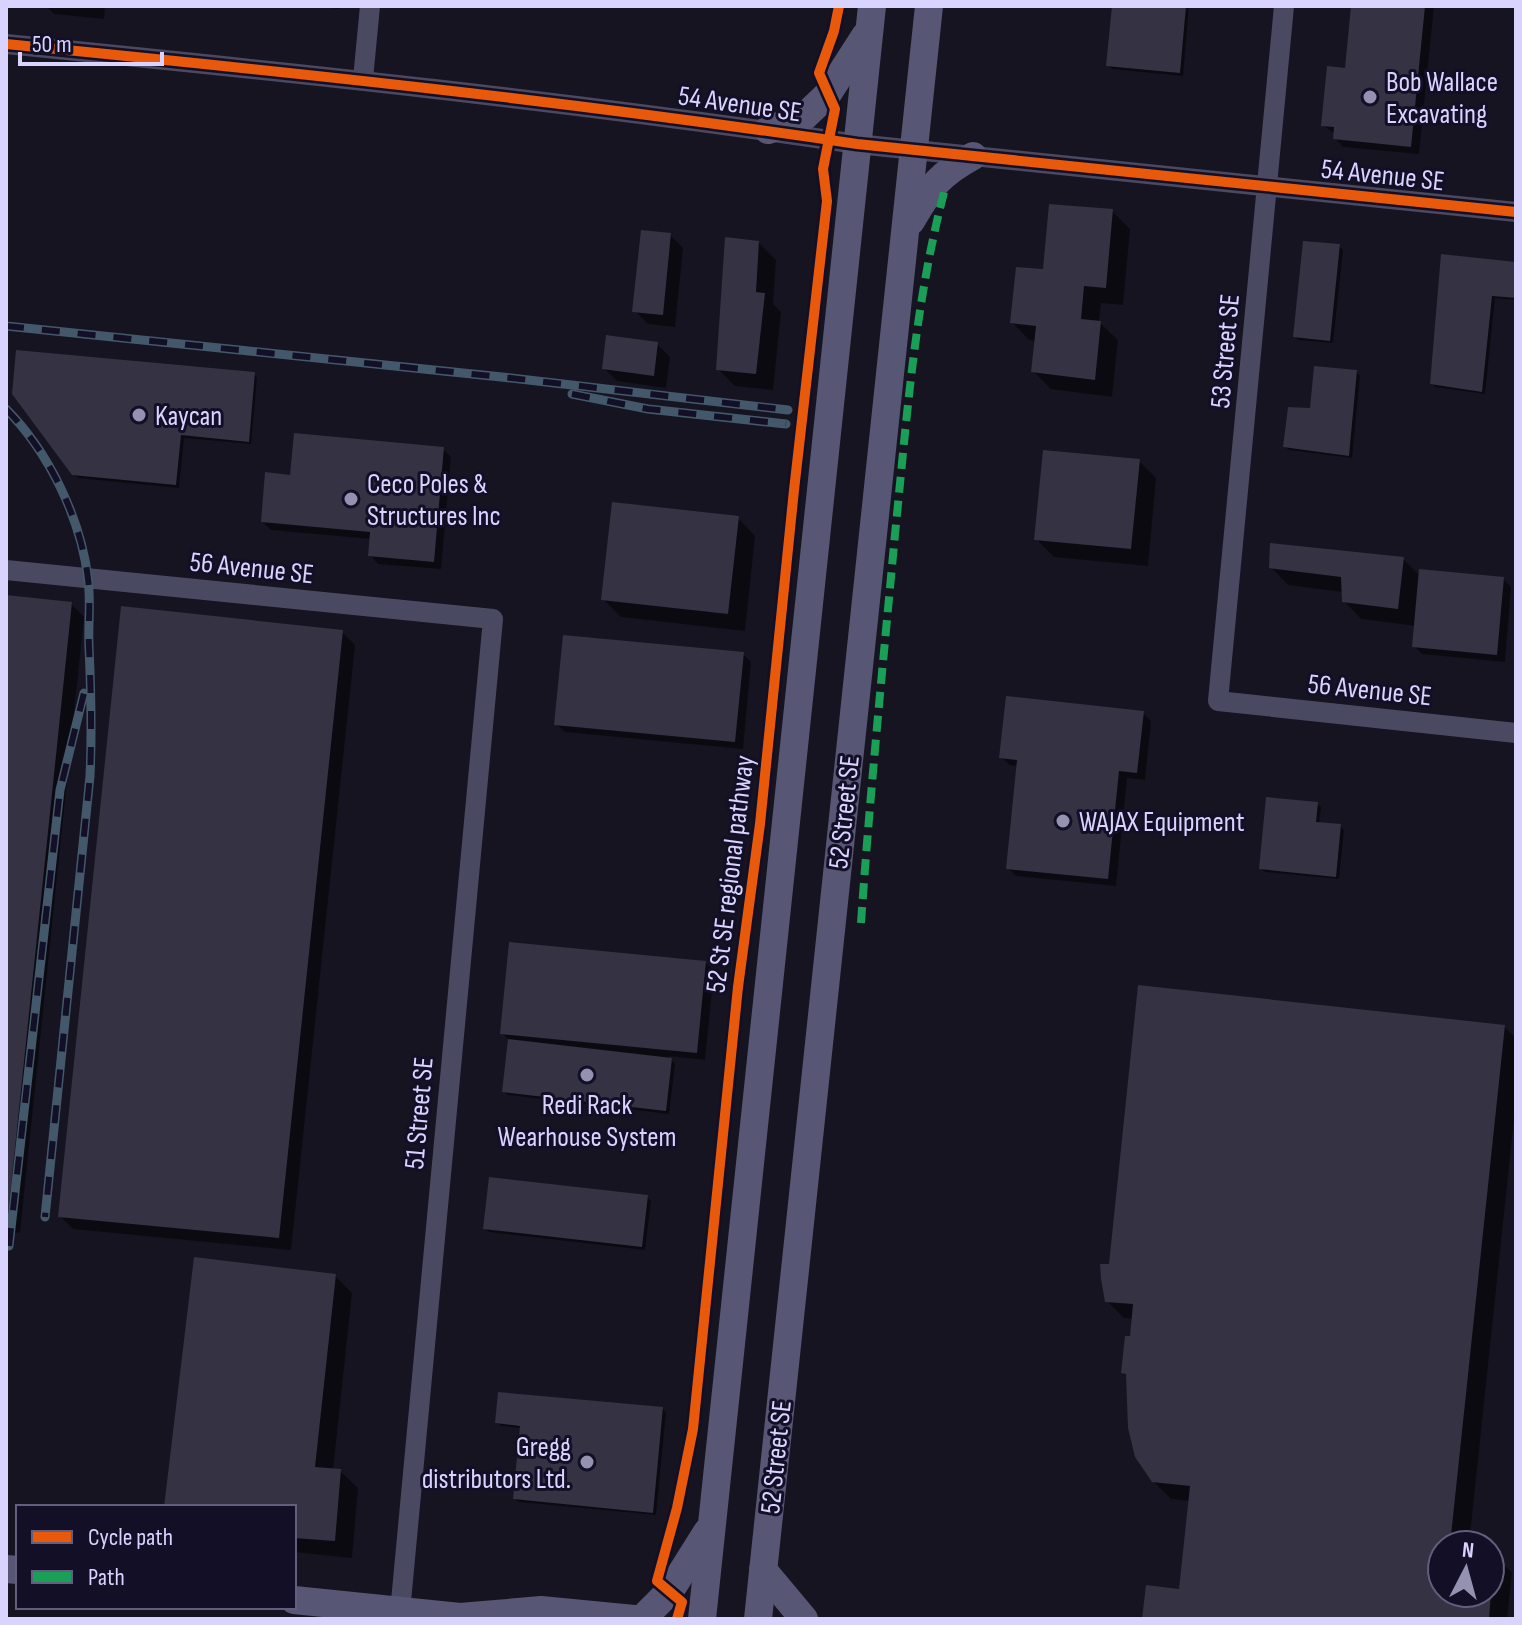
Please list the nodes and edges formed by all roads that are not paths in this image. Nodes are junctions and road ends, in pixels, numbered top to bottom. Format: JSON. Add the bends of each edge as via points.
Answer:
{"nodes":[{"id":1,"x":370,"y":6,"type":"edge"},
{"id":2,"x":929,"y":6,"type":"edge"},
{"id":3,"x":1284,"y":6,"type":"edge"},
{"id":4,"x":871,"y":17,"type":"edge"},
{"id":5,"x":6,"y":44,"type":"edge"},
{"id":6,"x":363,"y":79,"type":"junction"},
{"id":7,"x":768,"y":130,"type":"junction"},
{"id":8,"x":857,"y":144,"type":"junction"},
{"id":9,"x":914,"y":150,"type":"junction"},
{"id":10,"x":973,"y":156,"type":"junction"},
{"id":11,"x":1268,"y":186,"type":"junction"},
{"id":12,"x":1516,"y":212,"type":"edge"},
{"id":13,"x":905,"y":233,"type":"junction"},
{"id":14,"x":6,"y":570,"type":"edge"},
{"id":15,"x":493,"y":619,"type":"joint"},
{"id":16,"x":1218,"y":701,"type":"joint"},
{"id":17,"x":1516,"y":733,"type":"edge"},
{"id":18,"x":709,"y":1528,"type":"junction"},
{"id":19,"x":763,"y":1570,"type":"junction"},
{"id":20,"x":296,"y":1600,"type":"edge"},
{"id":21,"x":400,"y":1612,"type":"junction"},
{"id":22,"x":464,"y":1618,"type":"edge"},
{"id":23,"x":634,"y":1619,"type":"edge"},
{"id":24,"x":642,"y":1619,"type":"edge"},
{"id":25,"x":702,"y":1619,"type":"edge"},
{"id":26,"x":758,"y":1619,"type":"edge"},
{"id":27,"x":804,"y":1619,"type":"edge"}],
"edges":[{"from":1,"to":6,"type":"street"},
{"from":2,"to":9,"type":"main road","name":"52 Street SE"},
{"from":3,"to":11,"type":"street","name":"53 Street SE"},
{"from":4,"to":7,"type":"main road","via":[[827,95],[804,117]]},
{"from":4,"to":8,"type":"main road","name":"52 Street SE"},
{"from":5,"to":6,"type":"street","name":"54 Avenue SE"},
{"from":6,"to":7,"type":"street","name":"54 Avenue SE"},
{"from":7,"to":8,"type":"street","name":"54 Avenue SE"},
{"from":8,"to":9,"type":"street","name":"54 Avenue SE"},
{"from":8,"to":18,"type":"main road","name":"52 Street SE"},
{"from":9,"to":10,"type":"street","name":"54 Avenue SE"},
{"from":9,"to":13,"type":"main road","name":"52 Street SE"},
{"from":10,"to":11,"type":"street","name":"54 Avenue SE"},
{"from":10,"to":13,"type":"main road","via":[[932,186]]},
{"from":11,"to":12,"type":"street","name":"54 Avenue SE"},
{"from":11,"to":16,"type":"street","name":"53 Street SE"},
{"from":13,"to":19,"type":"main road","name":"52 Street SE"},
{"from":14,"to":15,"type":"street","name":"56 Avenue SE"},
{"from":15,"to":21,"type":"street","name":"51 Street SE"},
{"from":16,"to":17,"type":"street","name":"56 Avenue SE"},
{"from":18,"to":24,"type":"main road","via":[[670,1591]]},
{"from":18,"to":25,"type":"main road","name":"52 Street SE"},
{"from":19,"to":26,"type":"main road","name":"52 Street SE"},
{"from":19,"to":27,"type":"main road"},
{"from":20,"to":21,"type":"main road"},
{"from":21,"to":22,"type":"main road"},
{"from":22,"to":23,"type":"main road","via":[[541,1610]]}]}
